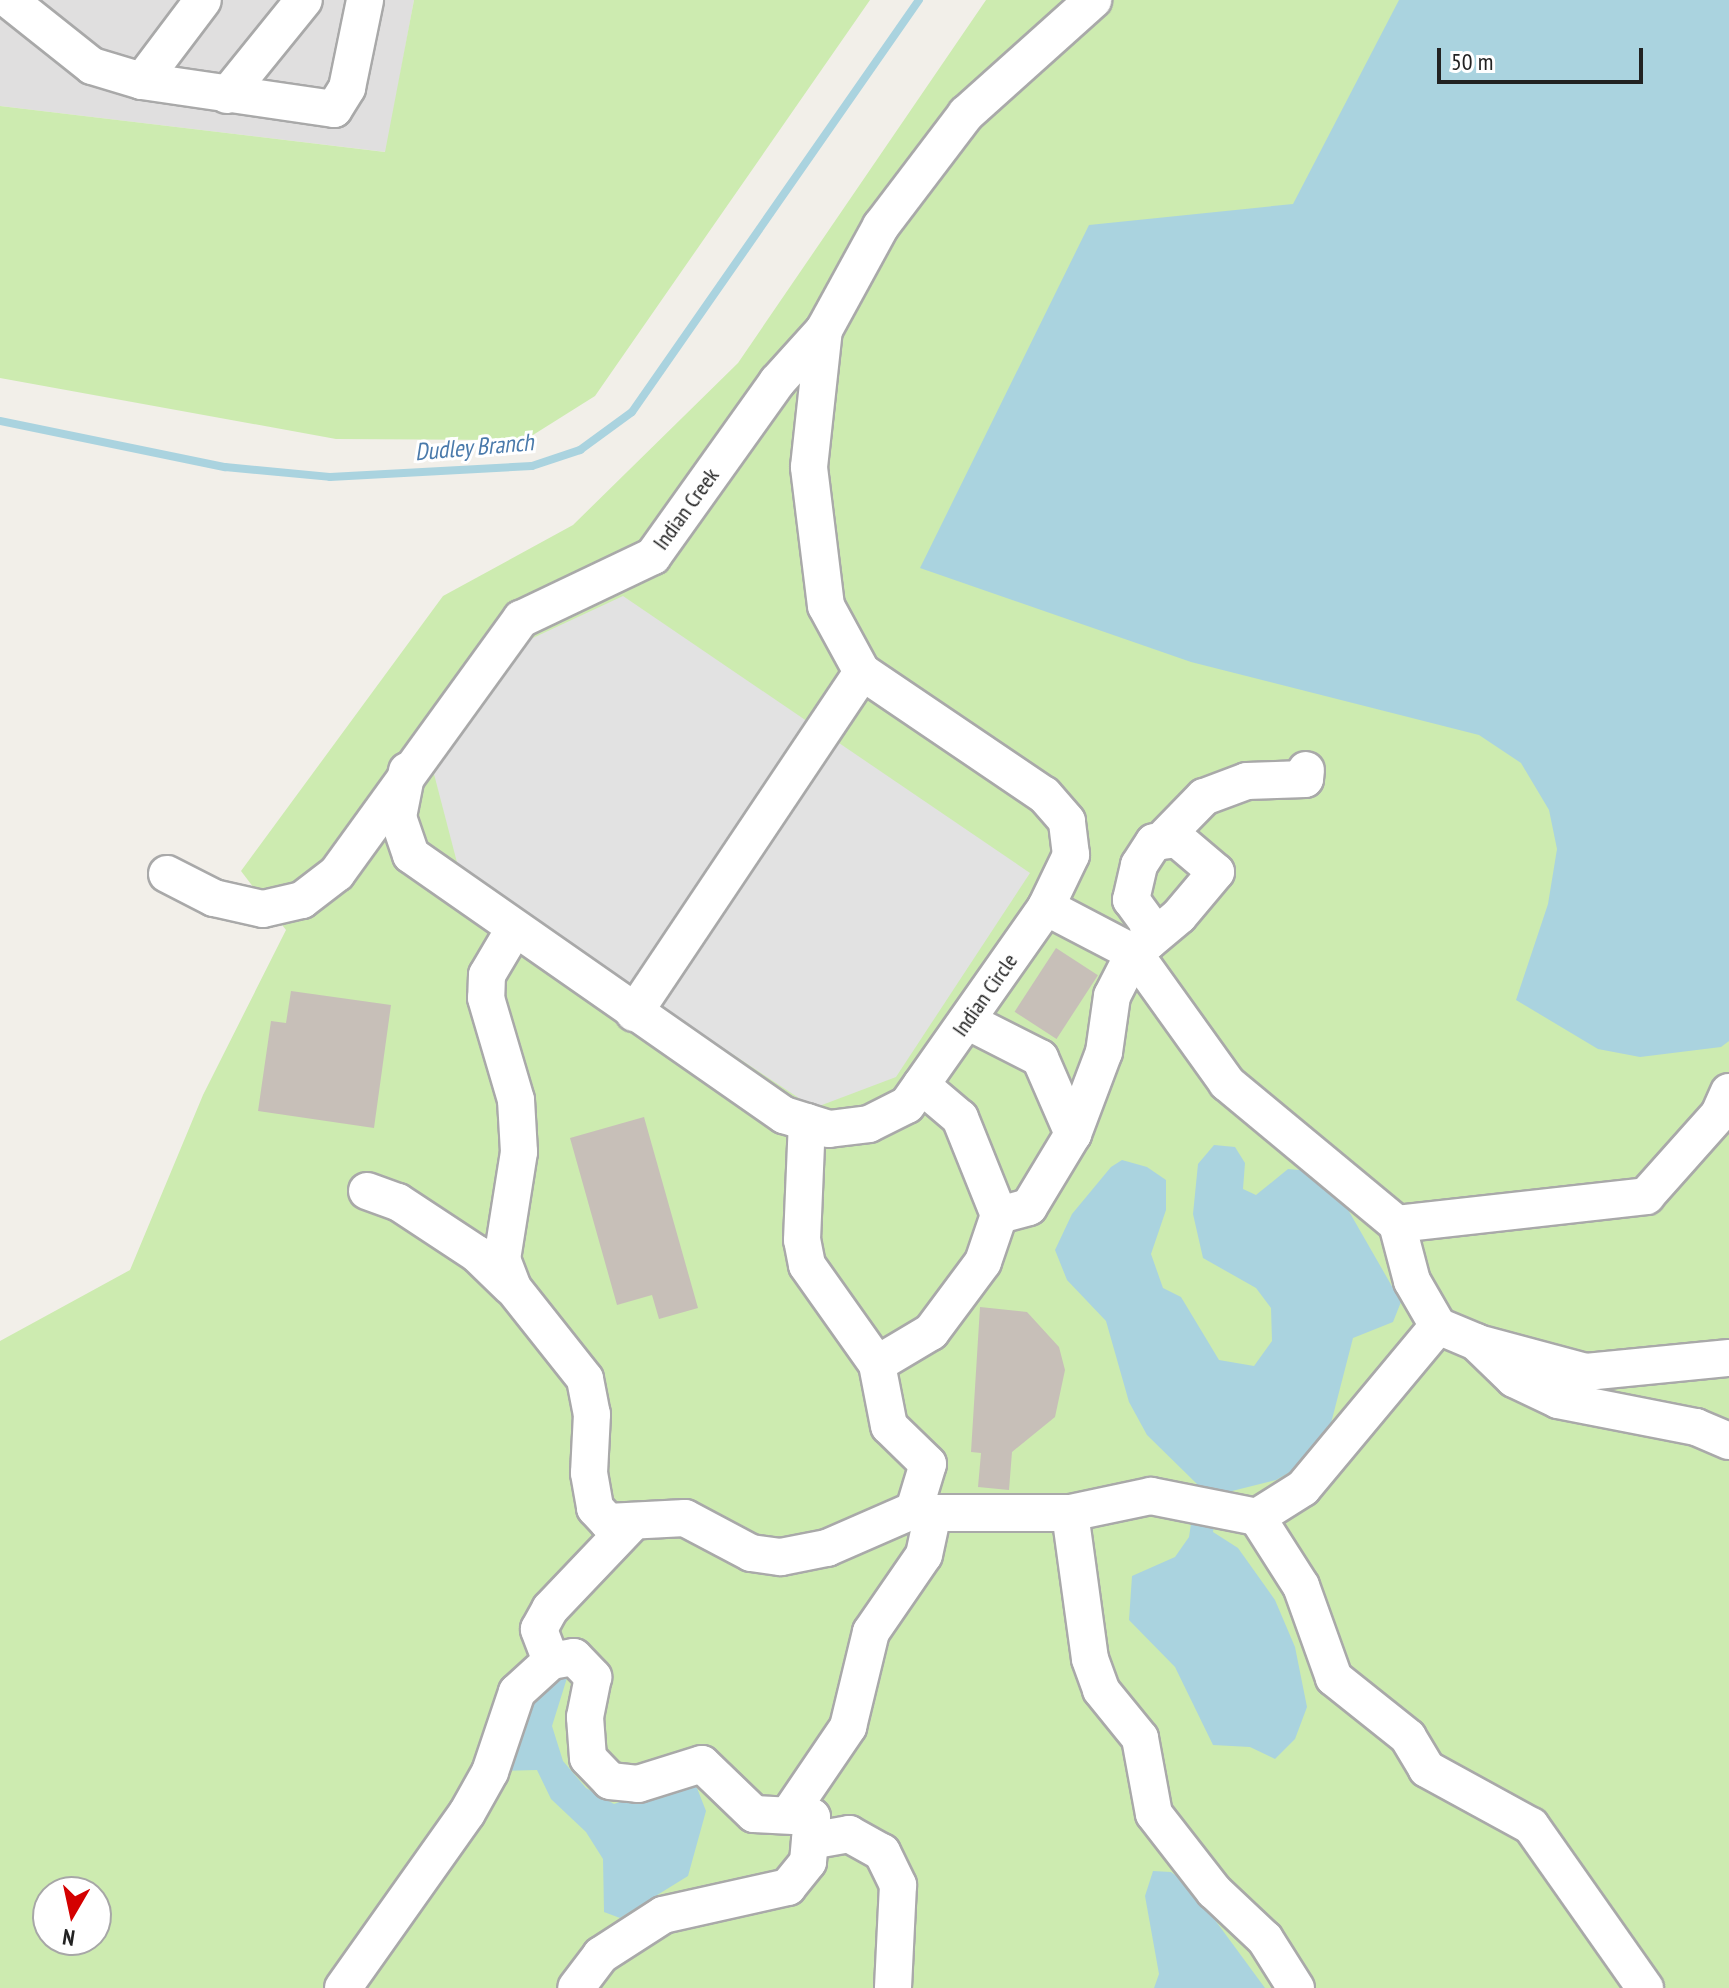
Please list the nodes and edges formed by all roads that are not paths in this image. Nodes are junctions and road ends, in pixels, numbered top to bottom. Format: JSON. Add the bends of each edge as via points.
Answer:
{"nodes":[{"id":1,"x":9,"y":0,"type":"edge"},
{"id":2,"x":203,"y":0,"type":"edge"},
{"id":3,"x":304,"y":0,"type":"edge"},
{"id":4,"x":365,"y":0,"type":"edge"},
{"id":5,"x":1093,"y":0,"type":"edge"},
{"id":6,"x":142,"y":81,"type":"junction"},
{"id":7,"x":227,"y":95,"type":"junction"},
{"id":8,"x":824,"y":330,"type":"junction"},
{"id":9,"x":862,"y":672,"type":"junction"},
{"id":10,"x":1306,"y":770,"type":"dead end"},
{"id":11,"x":407,"y":771,"type":"junction"},
{"id":12,"x":1161,"y":841,"type":"junction"},
{"id":13,"x":167,"y":874,"type":"dead end"},
{"id":14,"x":1046,"y":907,"type":"junction"},
{"id":15,"x":513,"y":931,"type":"junction"},
{"id":16,"x":1142,"y":947,"type":"junction"},
{"id":17,"x":634,"y":1013,"type":"junction"},
{"id":18,"x":967,"y":1021,"type":"junction"},
{"id":19,"x":921,"y":1085,"type":"junction"},
{"id":20,"x":1729,"y":1092,"type":"edge"},
{"id":21,"x":807,"y":1122,"type":"junction"},
{"id":22,"x":1073,"y":1134,"type":"junction"},
{"id":23,"x":367,"y":1191,"type":"dead end"},
{"id":24,"x":999,"y":1215,"type":"junction"},
{"id":25,"x":1397,"y":1224,"type":"junction"},
{"id":26,"x":513,"y":1288,"type":"junction"},
{"id":27,"x":1438,"y":1326,"type":"junction"},
{"id":28,"x":1476,"y":1342,"type":"junction"},
{"id":29,"x":1729,"y":1358,"type":"edge"},
{"id":30,"x":877,"y":1364,"type":"junction"},
{"id":31,"x":1729,"y":1441,"type":"edge"},
{"id":32,"x":924,"y":1511,"type":"junction"},
{"id":33,"x":1070,"y":1513,"type":"junction"},
{"id":34,"x":1257,"y":1517,"type":"junction"},
{"id":35,"x":630,"y":1525,"type":"junction"},
{"id":36,"x":551,"y":1661,"type":"junction"},
{"id":37,"x":791,"y":1811,"type":"junction"},
{"id":38,"x":810,"y":1841,"type":"junction"},
{"id":39,"x":343,"y":1988,"type":"edge"},
{"id":40,"x":576,"y":1988,"type":"edge"},
{"id":41,"x":893,"y":1988,"type":"edge"},
{"id":42,"x":1296,"y":1988,"type":"edge"},
{"id":43,"x":1645,"y":1988,"type":"edge"}],
"edges":[{"from":1,"to":6,"type":"lane","via":[[92,66]]},
{"from":2,"to":6,"type":"lane"},
{"from":3,"to":7,"type":"lane"},
{"from":4,"to":7,"type":"lane","via":[[347,88],[334,109]]},
{"from":5,"to":8,"type":"lane","name":"Indian Creek","via":[[966,114],[881,226]]},
{"from":6,"to":7,"type":"lane"},
{"from":8,"to":9,"type":"lane","name":"Indian Circle","via":[[809,467],[813,544],[826,606]]},
{"from":8,"to":11,"type":"lane","name":"Indian Creek","via":[[777,382],[653,556],[521,619]]},
{"from":9,"to":14,"type":"lane","name":"Indian Circle","via":[[1044,795],[1067,821],[1071,855]]},
{"from":9,"to":17,"type":"lane"},
{"from":10,"to":12,"type":"lane","via":[[1305,779],[1247,781],[1204,797]]},
{"from":11,"to":13,"type":"lane","name":"Indian Creek","via":[[337,873],[302,900],[263,909],[214,898]]},
{"from":11,"to":15,"type":"lane","name":"Indian Circle","via":[[398,817],[411,855]]},
{"from":12,"to":16,"type":"lane","via":[[1139,865],[1131,900],[1148,923]]},
{"from":12,"to":16,"type":"lane","via":[[1177,839],[1216,872]]},
{"from":14,"to":16,"type":"lane"},
{"from":14,"to":18,"type":"lane","name":"Indian Circle"},
{"from":15,"to":17,"type":"lane","name":"Indian Circle"},
{"from":15,"to":26,"type":"lane","via":[[487,975],[486,998],[516,1100],[519,1152],[502,1259]]},
{"from":16,"to":22,"type":"lane","via":[[1112,996],[1104,1052]]},
{"from":16,"to":25,"type":"lane","via":[[1227,1083]]},
{"from":17,"to":21,"type":"lane","name":"Indian Circle","via":[[784,1115]]},
{"from":18,"to":19,"type":"lane","name":"Indian Circle"},
{"from":18,"to":22,"type":"lane","via":[[1040,1058]]},
{"from":19,"to":21,"type":"lane","name":"Indian Circle","via":[[907,1105],[869,1124],[829,1129]]},
{"from":19,"to":24,"type":"lane","via":[[960,1118]]},
{"from":20,"to":25,"type":"lane","via":[[1646,1196]]},
{"from":21,"to":30,"type":"lane","via":[[807,1265]]},
{"from":22,"to":24,"type":"lane","via":[[1029,1207]]},
{"from":23,"to":26,"type":"lane","via":[[398,1202],[477,1254]]},
{"from":24,"to":30,"type":"lane","via":[[983,1262],[931,1332]]},
{"from":25,"to":27,"type":"lane","via":[[1412,1281]]},
{"from":26,"to":35,"type":"lane","via":[[585,1379],[595,1508],[608,1522]]},
{"from":27,"to":28,"type":"lane"},
{"from":27,"to":34,"type":"lane","via":[[1303,1488]]},
{"from":28,"to":29,"type":"lane","via":[[1586,1372]]},
{"from":28,"to":31,"type":"lane","via":[[1514,1379],[1558,1400],[1696,1427]]},
{"from":30,"to":32,"type":"lane","via":[[889,1426],[928,1464]]},
{"from":32,"to":33,"type":"lane"},
{"from":32,"to":35,"type":"lane","via":[[827,1548],[781,1557],[751,1553],[685,1518]]},
{"from":32,"to":37,"type":"lane","via":[[924,1555],[871,1632],[848,1727]]},
{"from":33,"to":34,"type":"lane","via":[[1151,1496]]},
{"from":33,"to":42,"type":"lane","via":[[1090,1659],[1101,1690],[1140,1738],[1154,1814],[1214,1891],[1265,1939]]},
{"from":34,"to":43,"type":"lane","via":[[1301,1586],[1334,1678],[1408,1737],[1427,1769],[1531,1826]]},
{"from":35,"to":36,"type":"lane","via":[[550,1609],[539,1629]]},
{"from":36,"to":37,"type":"lane","via":[[574,1657],[593,1677],[585,1717],[588,1758],[610,1781],[638,1784],[702,1764],[754,1814]]},
{"from":36,"to":39,"type":"lane","via":[[517,1692],[490,1772],[467,1813]]},
{"from":37,"to":38,"type":"lane","via":[[812,1817]]},
{"from":38,"to":40,"type":"lane","via":[[808,1862],[788,1887],[663,1915],[601,1955]]},
{"from":38,"to":41,"type":"lane","via":[[849,1834],[882,1852],[898,1885]]}]}
